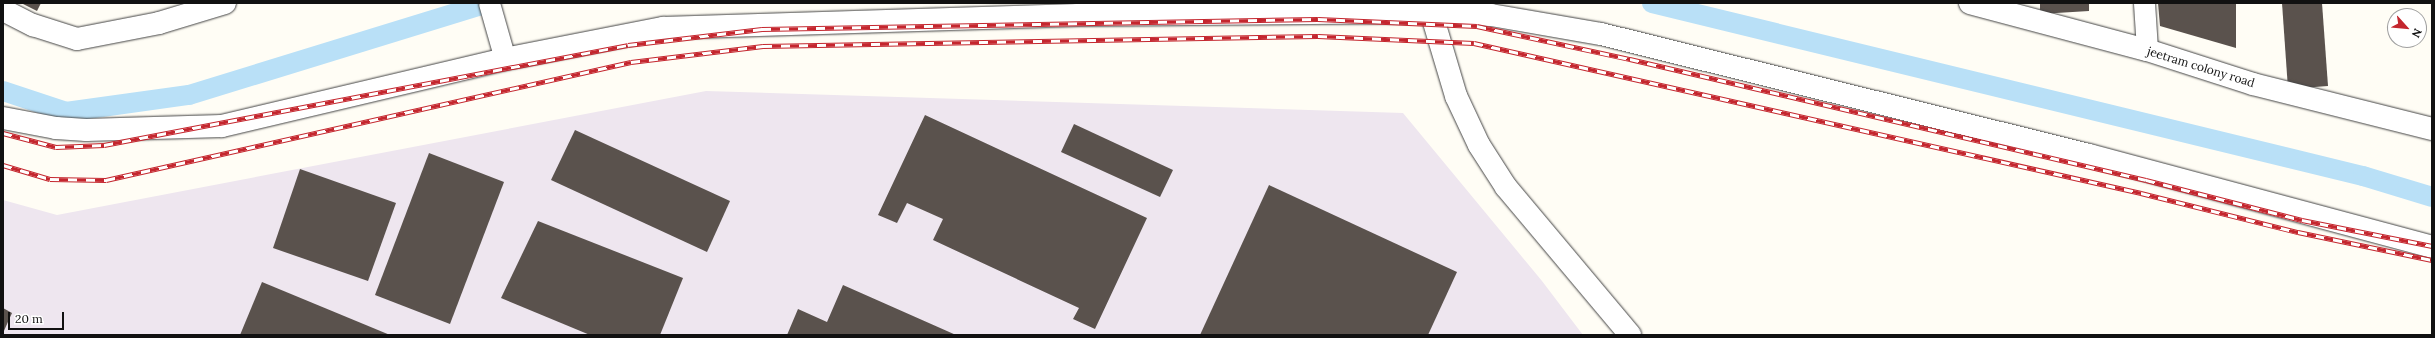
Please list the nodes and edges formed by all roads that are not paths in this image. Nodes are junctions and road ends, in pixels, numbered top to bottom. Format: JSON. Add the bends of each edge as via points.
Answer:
{"nodes":[{"id":1,"x":225,"y":3,"type":"edge"},
{"id":2,"x":489,"y":3,"type":"edge"},
{"id":3,"x":1970,"y":3,"type":"edge"},
{"id":4,"x":2144,"y":3,"type":"edge"},
{"id":5,"x":3,"y":10,"type":"edge"},
{"id":6,"x":1431,"y":12,"type":"junction"},
{"id":7,"x":2147,"y":50,"type":"junction"},
{"id":8,"x":503,"y":51,"type":"junction"},
{"id":9,"x":3,"y":118,"type":"edge"},
{"id":10,"x":2432,"y":129,"type":"edge"},
{"id":11,"x":2432,"y":247,"type":"edge"},
{"id":12,"x":1630,"y":335,"type":"edge"}],
"edges":[{"from":1,"to":5,"type":"street","via":[[159,24],[77,39],[32,25]]},
{"from":2,"to":8,"type":"street"},
{"from":3,"to":7,"type":"street","name":"jeetram colony road"},
{"from":4,"to":7,"type":"street"},
{"from":6,"to":8,"type":"street","via":[[1078,15],[663,28]]},
{"from":6,"to":11,"type":"street","via":[[1491,15],[1601,34],[2090,155]]},
{"from":6,"to":12,"type":"street","via":[[1456,96],[1479,144],[1506,187]]},
{"from":7,"to":10,"type":"street","name":"jeetram colony road","via":[[2253,84]]},
{"from":8,"to":9,"type":"street","via":[[222,126],[86,130],[56,128]]}]}
